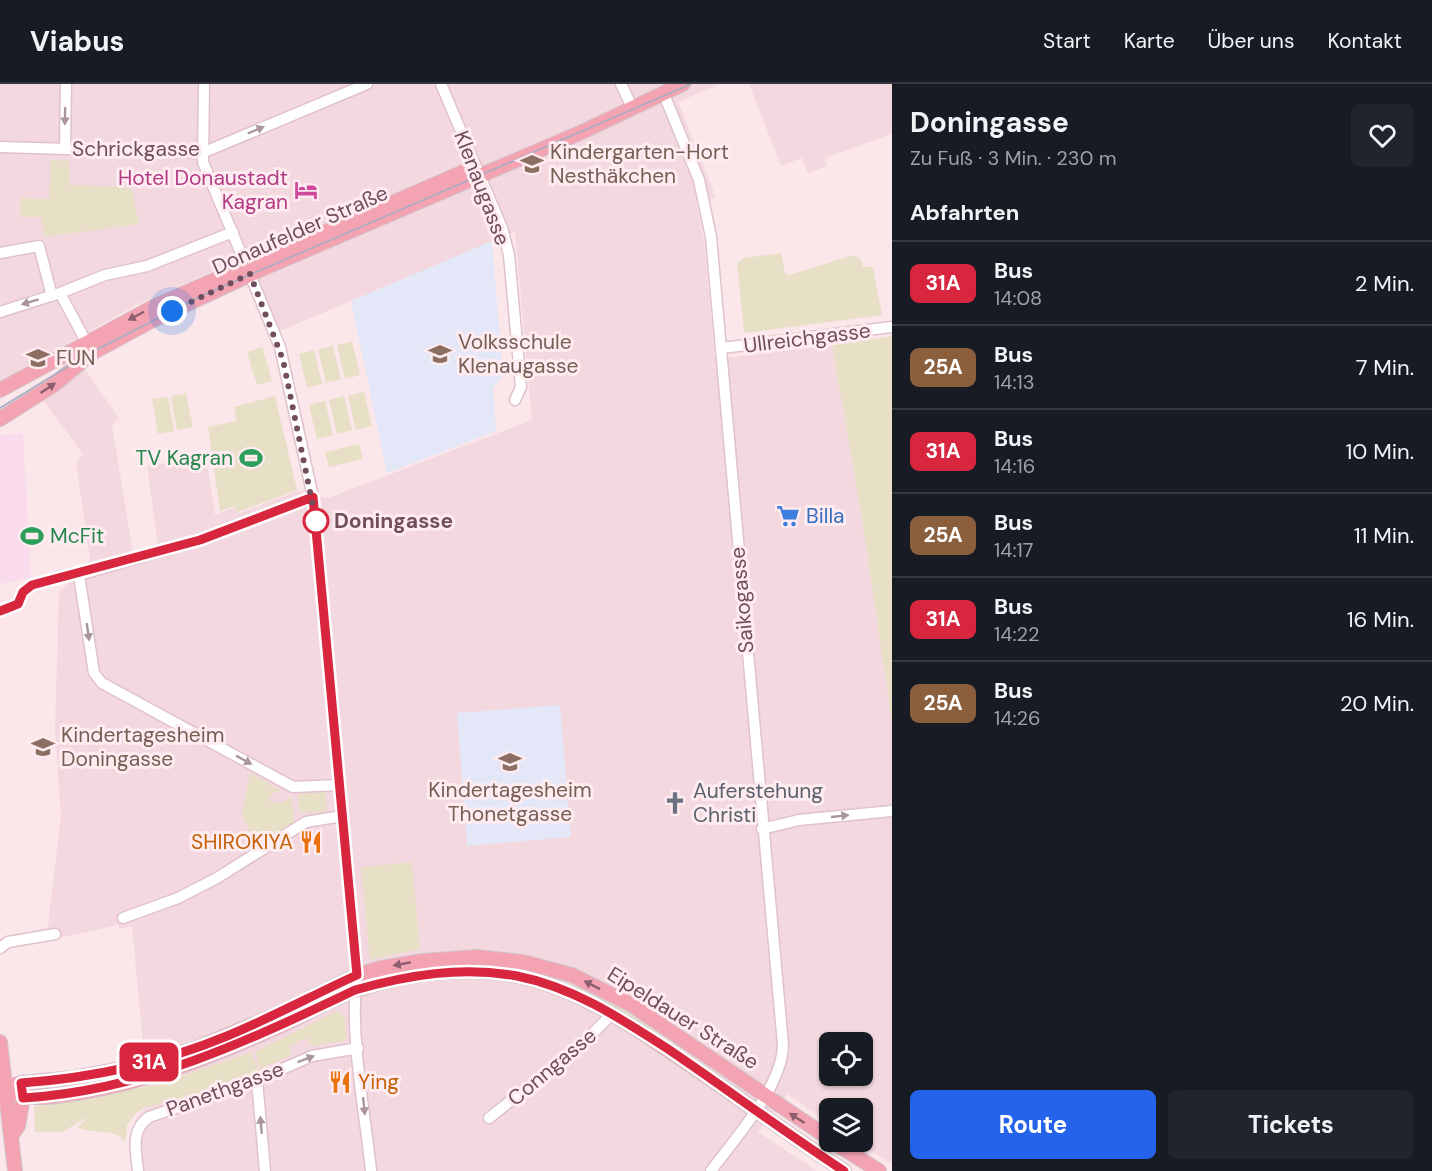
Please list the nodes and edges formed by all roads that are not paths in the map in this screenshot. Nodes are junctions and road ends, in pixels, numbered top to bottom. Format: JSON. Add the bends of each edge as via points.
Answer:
{"nodes":[{"id":1,"x":66,"y":84,"type":"edge"},
{"id":2,"x":204,"y":84,"type":"edge"},
{"id":3,"x":367,"y":84,"type":"edge"},
{"id":4,"x":441,"y":84,"type":"edge"},
{"id":5,"x":621,"y":84,"type":"edge"},
{"id":6,"x":683,"y":84,"type":"edge"},
{"id":7,"x":663,"y":92,"type":"junction"},
{"id":8,"x":632,"y":107,"type":"junction"},
{"id":9,"x":0,"y":147,"type":"edge"},
{"id":10,"x":65,"y":148,"type":"junction"},
{"id":11,"x":202,"y":153,"type":"junction"},
{"id":12,"x":477,"y":172,"type":"junction"},
{"id":13,"x":233,"y":232,"type":"junction"},
{"id":14,"x":1,"y":253,"type":"edge"},
{"id":15,"x":248,"y":269,"type":"junction"},
{"id":16,"x":56,"y":295,"type":"junction"},
{"id":17,"x":0,"y":312,"type":"edge"},
{"id":18,"x":892,"y":327,"type":"edge"},
{"id":19,"x":722,"y":348,"type":"junction"},
{"id":20,"x":90,"y":349,"type":"junction"},
{"id":21,"x":0,"y":390,"type":"edge"},
{"id":22,"x":515,"y":400,"type":"dead end"},
{"id":23,"x":0,"y":419,"type":"edge"},
{"id":24,"x":313,"y":497,"type":"junction"},
{"id":25,"x":339,"y":785,"type":"junction"},
{"id":26,"x":892,"y":811,"type":"edge"},
{"id":27,"x":342,"y":816,"type":"junction"},
{"id":28,"x":762,"y":829,"type":"junction"},
{"id":29,"x":123,"y":918,"type":"dead end"},
{"id":30,"x":55,"y":934,"type":"dead end"},
{"id":31,"x":0,"y":948,"type":"edge"},
{"id":32,"x":357,"y":975,"type":"junction"},
{"id":33,"x":355,"y":990,"type":"junction"},
{"id":34,"x":613,"y":1013,"type":"junction"},
{"id":35,"x":0,"y":1042,"type":"edge"},
{"id":36,"x":358,"y":1048,"type":"junction"},
{"id":37,"x":257,"y":1080,"type":"junction"},
{"id":38,"x":2,"y":1090,"type":"edge"},
{"id":39,"x":765,"y":1095,"type":"junction"},
{"id":40,"x":23,"y":1098,"type":"junction"},
{"id":41,"x":756,"y":1109,"type":"junction"},
{"id":42,"x":489,"y":1118,"type":"dead end"},
{"id":43,"x":819,"y":1132,"type":"edge"},
{"id":44,"x":11,"y":1136,"type":"junction"},
{"id":45,"x":850,"y":1152,"type":"edge"},
{"id":46,"x":15,"y":1171,"type":"edge"},
{"id":47,"x":138,"y":1171,"type":"edge"},
{"id":48,"x":265,"y":1171,"type":"edge"},
{"id":49,"x":371,"y":1171,"type":"edge"},
{"id":50,"x":711,"y":1171,"type":"edge"},
{"id":51,"x":844,"y":1171,"type":"edge"},
{"id":52,"x":879,"y":1171,"type":"edge"}],
"edges":[{"from":1,"to":10,"type":"street","one_way":true},
{"from":2,"to":11,"type":"street"},
{"from":11,"to":3,"type":"street","name":"Schrickgasse","one_way":true},
{"from":4,"to":12,"type":"street","name":"Klenaugasse"},
{"from":5,"to":8,"type":"street"},
{"from":6,"to":7,"type":"main road","name":"Donaufelder Straße"},
{"from":7,"to":8,"type":"main road","name":"Donaufelder Straße"},
{"from":7,"to":19,"type":"street","name":"Saikogasse","via":[[699,180],[706,209]]},
{"from":8,"to":12,"type":"main road","name":"Donaufelder Straße","via":[[582,132]]},
{"from":9,"to":10,"type":"street","name":"Schrickgasse"},
{"from":10,"to":11,"type":"street","name":"Schrickgasse"},
{"from":11,"to":13,"type":"street"},
{"from":12,"to":15,"type":"main road","name":"Donaufelder Straße"},
{"from":12,"to":22,"type":"street","name":"Klenaugasse","via":[[502,228],[509,255],[521,387]]},
{"from":13,"to":15,"type":"street"},
{"from":13,"to":16,"type":"street","via":[[147,266],[105,275]]},
{"from":14,"to":16,"type":"street","via":[[39,246]]},
{"from":15,"to":20,"type":"main road","name":"Donaufelder Straße"},
{"from":15,"to":24,"type":"street","via":[[283,360]]},
{"from":16,"to":17,"type":"street","one_way":true},
{"from":16,"to":20,"type":"street"},
{"from":18,"to":19,"type":"street","name":"Ullreichgasse"},
{"from":19,"to":28,"type":"street","name":"Saikogasse"},
{"from":20,"to":21,"type":"main road","name":"Donaufelder Straße"},
{"from":23,"to":20,"type":"main road","name":"Donaufelder Straße","one_way":true,"via":[[55,384]]},
{"from":24,"to":25,"type":"street"},
{"from":24,"to":25,"type":"street","one_way":true,"via":[[200,540],[79,574],[94,672],[102,683],[293,787]]},
{"from":25,"to":27,"type":"street"},
{"from":28,"to":26,"type":"street","one_way":true,"via":[[799,820]]},
{"from":27,"to":29,"type":"street","via":[[306,822],[217,878],[178,898]]},
{"from":27,"to":32,"type":"street"},
{"from":28,"to":39,"type":"street","name":"Saikogasse","via":[[783,1045],[780,1064]]},
{"from":30,"to":31,"type":"street","via":[[8,942]]},
{"from":32,"to":33,"type":"street"},
{"from":32,"to":38,"type":"main road","name":"Eipeldauer Straße","via":[[194,1049],[136,1065],[73,1078],[21,1083]]},
{"from":39,"to":32,"type":"main road","name":"Eipeldauer Straße","one_way":true,"via":[[630,1004],[572,975],[523,962],[477,957],[423,961]]},
{"from":33,"to":34,"type":"main road","name":"Eipeldauer Straße","via":[[434,972],[480,972],[517,976],[560,988]]},
{"from":33,"to":36,"type":"street"},
{"from":33,"to":40,"type":"main road","name":"Eipeldauer Straße","via":[[235,1047],[165,1072],[91,1090]]},
{"from":34,"to":41,"type":"main road","name":"Eipeldauer Straße"},
{"from":34,"to":42,"type":"street","name":"Conngasse","via":[[580,1046]]},
{"from":35,"to":38,"type":"main road"},
{"from":37,"to":36,"type":"street","name":"Panethgasse","one_way":true,"via":[[312,1056]]},
{"from":36,"to":49,"type":"street","one_way":true},
{"from":37,"to":47,"type":"street","name":"Panethgasse","via":[[156,1113],[142,1122],[136,1133]]},
{"from":48,"to":37,"type":"street","one_way":true},
{"from":38,"to":40,"type":"main road"},
{"from":38,"to":44,"type":"main road"},
{"from":39,"to":41,"type":"street","name":"Saikogasse"},
{"from":43,"to":39,"type":"main road","name":"Eipeldauer Straße","one_way":true},
{"from":40,"to":44,"type":"main road","via":[[18,1126]]},
{"from":41,"to":50,"type":"street","name":"Saikogasse"},
{"from":41,"to":51,"type":"main road","name":"Eipeldauer Straße"},
{"from":44,"to":46,"type":"main road"},
{"from":45,"to":52,"type":"main road","name":"Eipeldauer Straße"}]}
